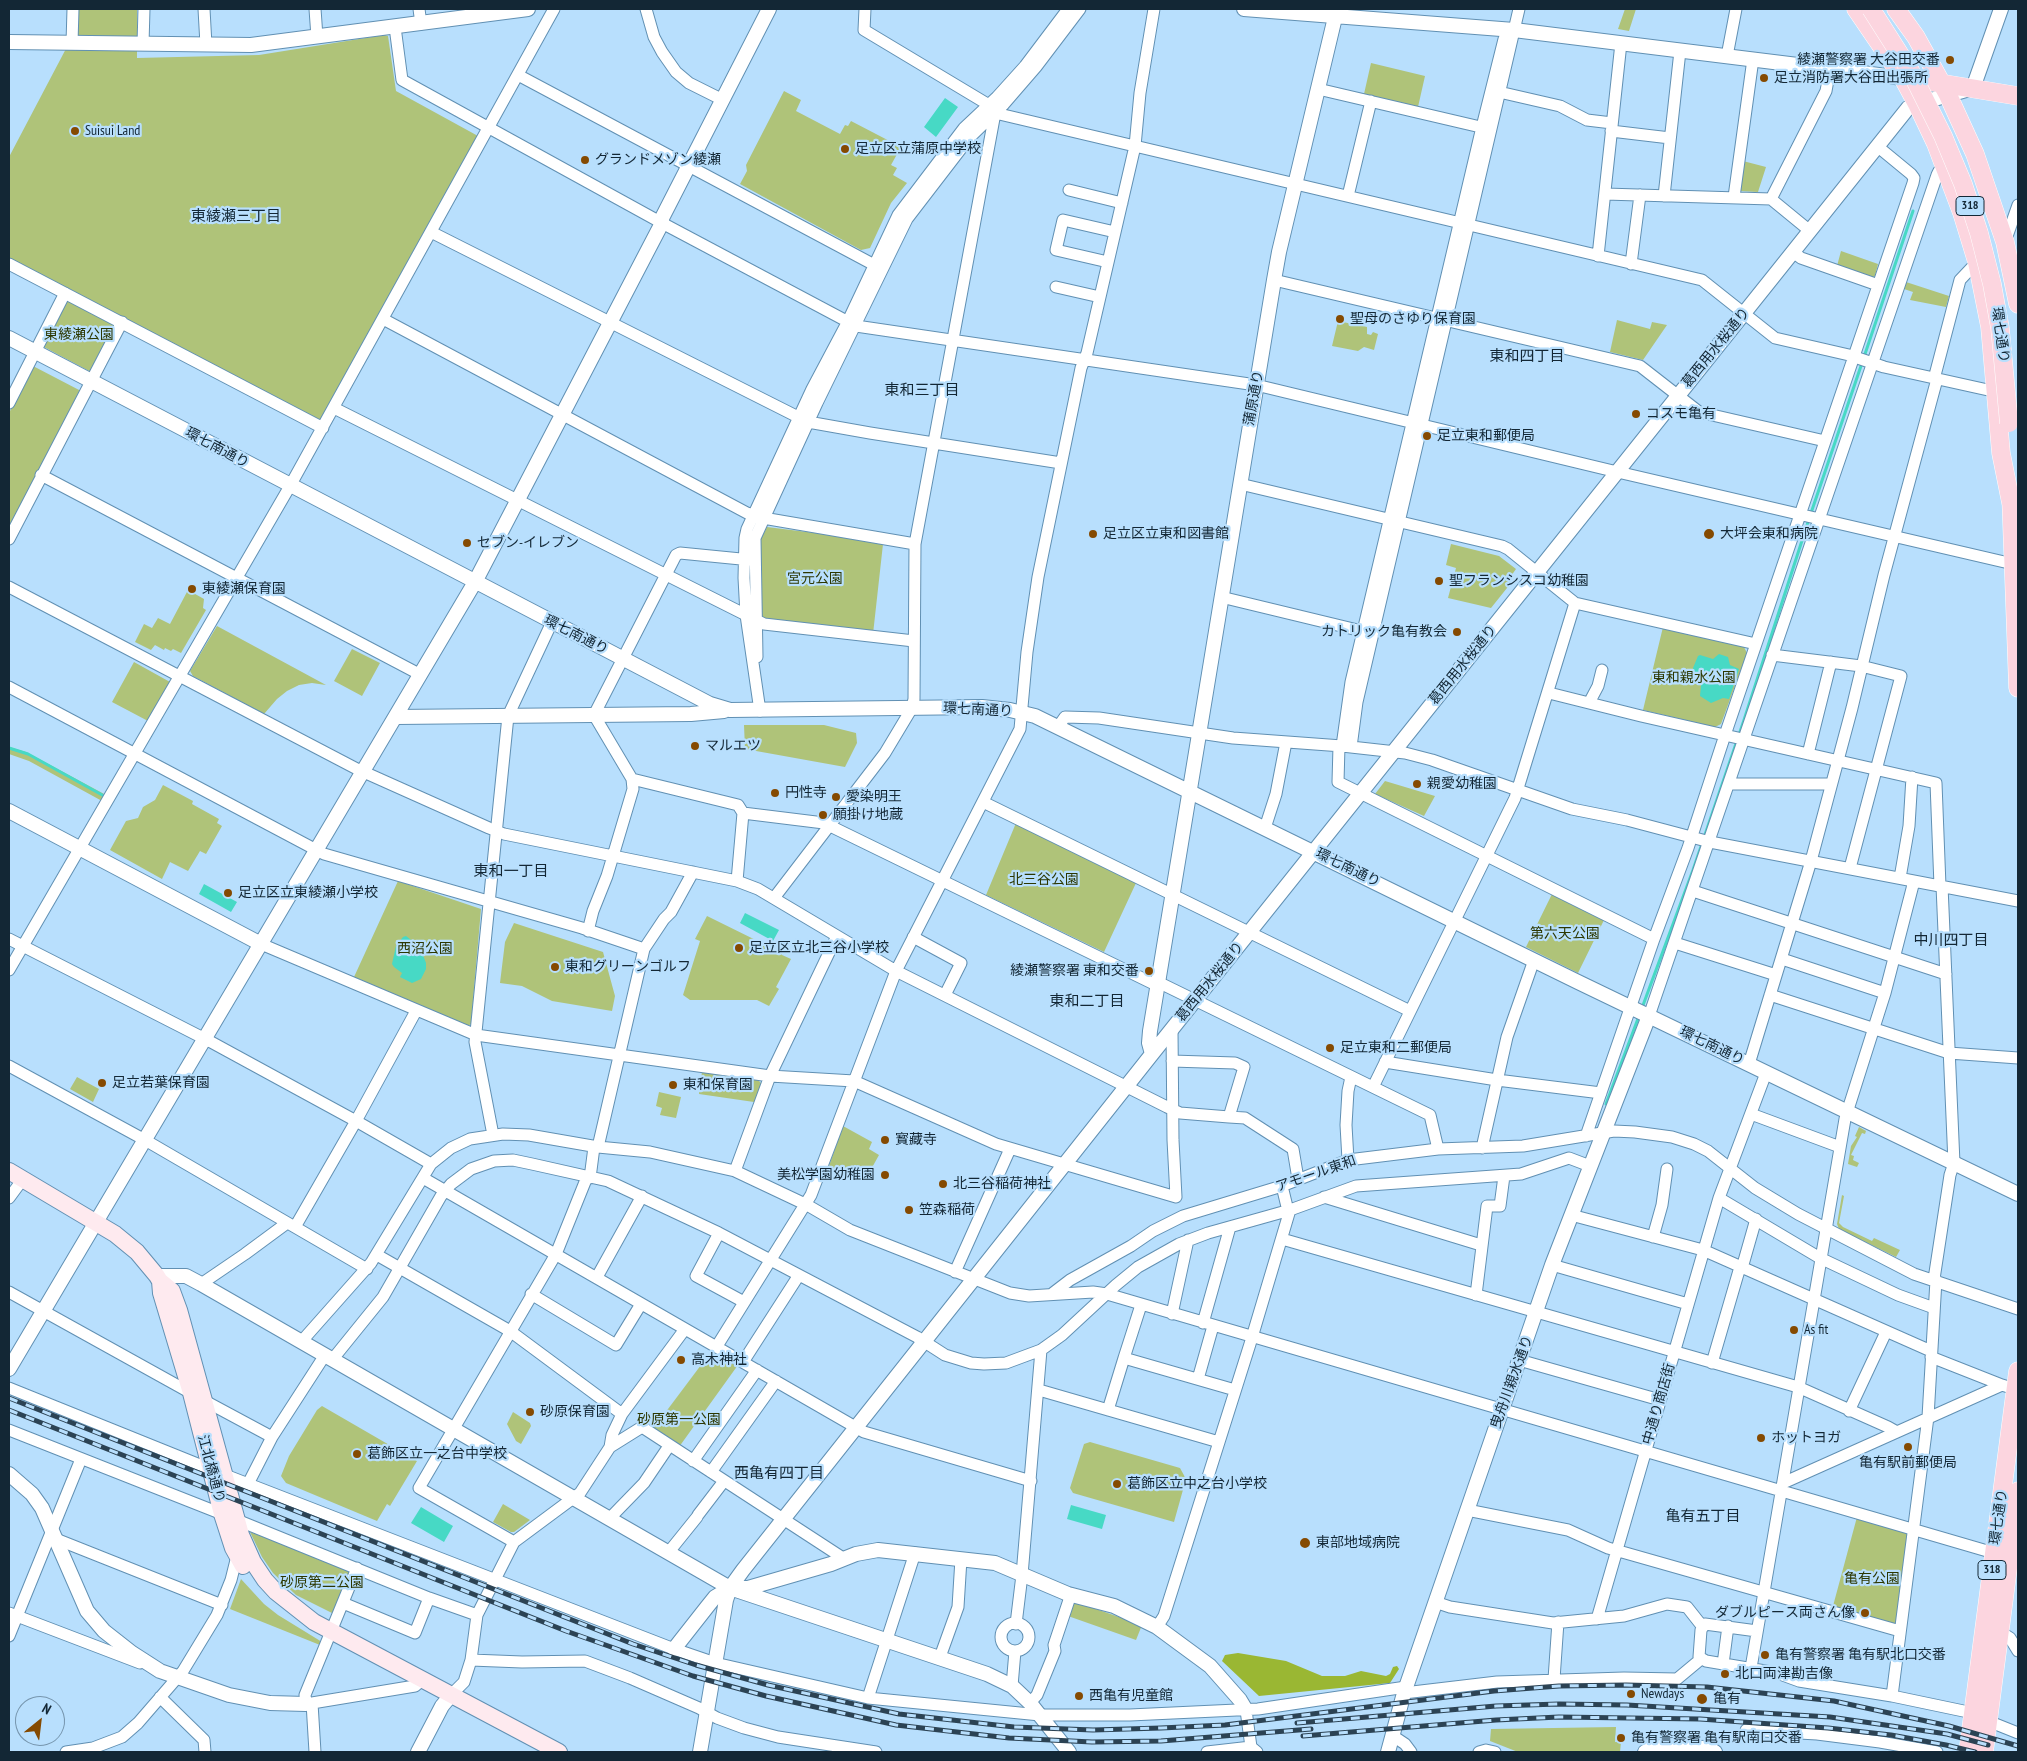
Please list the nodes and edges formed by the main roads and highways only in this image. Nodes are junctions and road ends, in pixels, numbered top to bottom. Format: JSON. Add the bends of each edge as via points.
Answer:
{"nodes":[{"id":1,"x":1856,"y":9,"type":"edge"},
{"id":2,"x":1870,"y":9,"type":"edge"},
{"id":3,"x":1883,"y":9,"type":"edge"},
{"id":4,"x":1896,"y":9,"type":"edge"},
{"id":5,"x":1903,"y":78,"type":"junction"},
{"id":6,"x":1973,"y":88,"type":"junction"},
{"id":7,"x":1945,"y":89,"type":"junction"},
{"id":8,"x":2018,"y":96,"type":"edge"},
{"id":9,"x":1964,"y":129,"type":"junction"},
{"id":10,"x":2018,"y":304,"type":"edge"},
{"id":11,"x":2018,"y":401,"type":"edge"},
{"id":12,"x":2012,"y":508,"type":"junction"},
{"id":13,"x":2018,"y":688,"type":"edge"},
{"id":14,"x":16,"y":1175,"type":"edge"},
{"id":15,"x":2018,"y":1371,"type":"edge"},
{"id":16,"x":2012,"y":1388,"type":"edge"},
{"id":17,"x":2018,"y":1491,"type":"edge"},
{"id":18,"x":230,"y":1517,"type":"junction"},
{"id":19,"x":2007,"y":1557,"type":"edge"},
{"id":20,"x":314,"y":1622,"type":"junction"},
{"id":21,"x":1980,"y":1717,"type":"junction"},
{"id":22,"x":552,"y":1751,"type":"edge"},
{"id":23,"x":1968,"y":1752,"type":"edge"},
{"id":24,"x":1984,"y":1752,"type":"edge"}],
"edges":[{"from":1,"to":5,"type":"main road","number":"318"},
{"from":2,"to":12,"type":"main road","name":"環七通り","number":"318","bridge":true,"via":[[1897,48],[1933,114],[1977,225],[2000,328],[2009,424]]},
{"from":3,"to":11,"type":"main road","name":"環七通り","number":"318","via":[[1936,96],[1973,181],[2002,282],[2012,335]]},
{"from":4,"to":7,"type":"main road","number":"318"},
{"from":5,"to":7,"type":"main road"},
{"from":5,"to":12,"type":"main road","number":"318","via":[[1946,167],[1977,262],[1990,327],[2001,453]]},
{"from":6,"to":7,"type":"main road"},
{"from":6,"to":8,"type":"main road"},
{"from":6,"to":9,"type":"main road","via":[[1965,109]]},
{"from":7,"to":9,"type":"main road","number":"318"},
{"from":9,"to":10,"type":"main road","number":"318","via":[[2005,242]]},
{"from":12,"to":13,"type":"main road","name":"環七通り","number":"318"},
{"from":14,"to":18,"type":"main road","name":"江北橋通り","via":[[126,1242],[159,1278],[198,1397]]},
{"from":15,"to":16,"type":"main road","name":"環七通り","number":"318"},
{"from":16,"to":19,"type":"main road","name":"環七通り","number":"318"},
{"from":17,"to":19,"type":"main road","name":"環七通り","number":"318"},
{"from":18,"to":20,"type":"main road","name":"江北橋通り","via":[[265,1580]]},
{"from":18,"to":20,"type":"main road","name":"江北橋通り","via":[[237,1556],[252,1579],[278,1604]]},
{"from":19,"to":21,"type":"main road","name":"環七通り","number":"318"},
{"from":19,"to":21,"type":"main road","name":"環七通り","number":"318","via":[[2000,1631]]},
{"from":20,"to":22,"type":"main road","name":"江北橋通り"},
{"from":21,"to":23,"type":"main road","name":"環七通り","number":"318"},
{"from":21,"to":24,"type":"main road","name":"環七通り","number":"318"}]}
